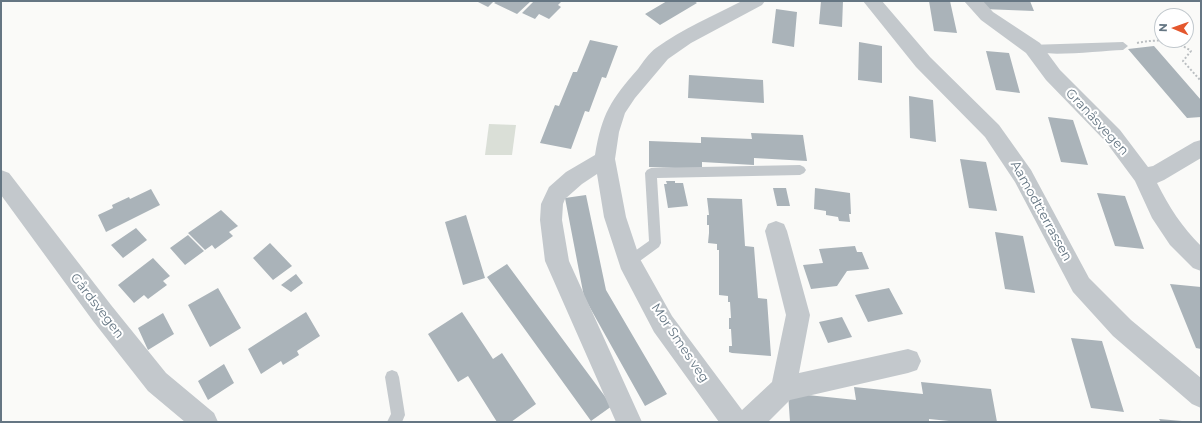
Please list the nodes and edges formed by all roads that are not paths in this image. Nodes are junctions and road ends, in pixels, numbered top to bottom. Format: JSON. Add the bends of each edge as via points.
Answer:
{"nodes":[{"id":1,"x":756,"y":1,"type":"edge"},
{"id":2,"x":872,"y":1,"type":"edge"},
{"id":3,"x":973,"y":1,"type":"edge"},
{"id":4,"x":1123,"y":46,"type":"road end"},
{"id":5,"x":1033,"y":48,"type":"junction"},
{"id":6,"x":1201,"y":148,"type":"edge"},
{"id":7,"x":605,"y":159,"type":"junction"},
{"id":8,"x":800,"y":170,"type":"dead end"},
{"id":9,"x":1143,"y":176,"type":"junction"},
{"id":10,"x":1,"y":179,"type":"edge"},
{"id":11,"x":776,"y":231,"type":"dead end"},
{"id":12,"x":1201,"y":261,"type":"edge"},
{"id":13,"x":630,"y":262,"type":"junction"},
{"id":14,"x":908,"y":361,"type":"dead end"},
{"id":15,"x":392,"y":377,"type":"dead end"},
{"id":16,"x":783,"y":389,"type":"junction"},
{"id":17,"x":1201,"y":395,"type":"edge"},
{"id":18,"x":205,"y":422,"type":"edge"},
{"id":19,"x":394,"y":422,"type":"edge"},
{"id":20,"x":629,"y":422,"type":"edge"},
{"id":21,"x":735,"y":422,"type":"edge"},
{"id":22,"x":749,"y":422,"type":"edge"}],
"edges":[{"from":1,"to":7,"type":"street","name":"Mor Smes veg","via":[[685,38],[661,54],[633,86],[616,111],[609,132]]},
{"from":2,"to":17,"type":"street","name":"Aamodtterrassen","via":[[923,62],[992,131],[1023,176],[1082,285],[1122,328]]},
{"from":3,"to":5,"type":"street","name":"Granåsvegen","via":[[987,16]]},
{"from":4,"to":5,"type":"lane"},
{"from":5,"to":9,"type":"street","name":"Granåsvegen","via":[[1053,76],[1113,136]]},
{"from":6,"to":9,"type":"street","via":[[1157,174]]},
{"from":7,"to":13,"type":"street","name":"Mor Smes veg","via":[[615,217]]},
{"from":7,"to":20,"type":"street","via":[[574,178],[557,193],[552,204],[550,220],[557,261]]},
{"from":8,"to":13,"type":"lane","via":[[651,174],[655,243]]},
{"from":9,"to":12,"type":"street","name":"Granåsvegen","via":[[1160,211],[1178,238]]},
{"from":10,"to":18,"type":"street","name":"Gårdsvegen","via":[[157,382]]},
{"from":11,"to":16,"type":"street","via":[[798,315]]},
{"from":13,"to":21,"type":"street","name":"Mor Smes veg","via":[[663,324]]},
{"from":14,"to":16,"type":"street"},
{"from":15,"to":19,"type":"lane","via":[[398,415]]},
{"from":16,"to":22,"type":"street"}]}
